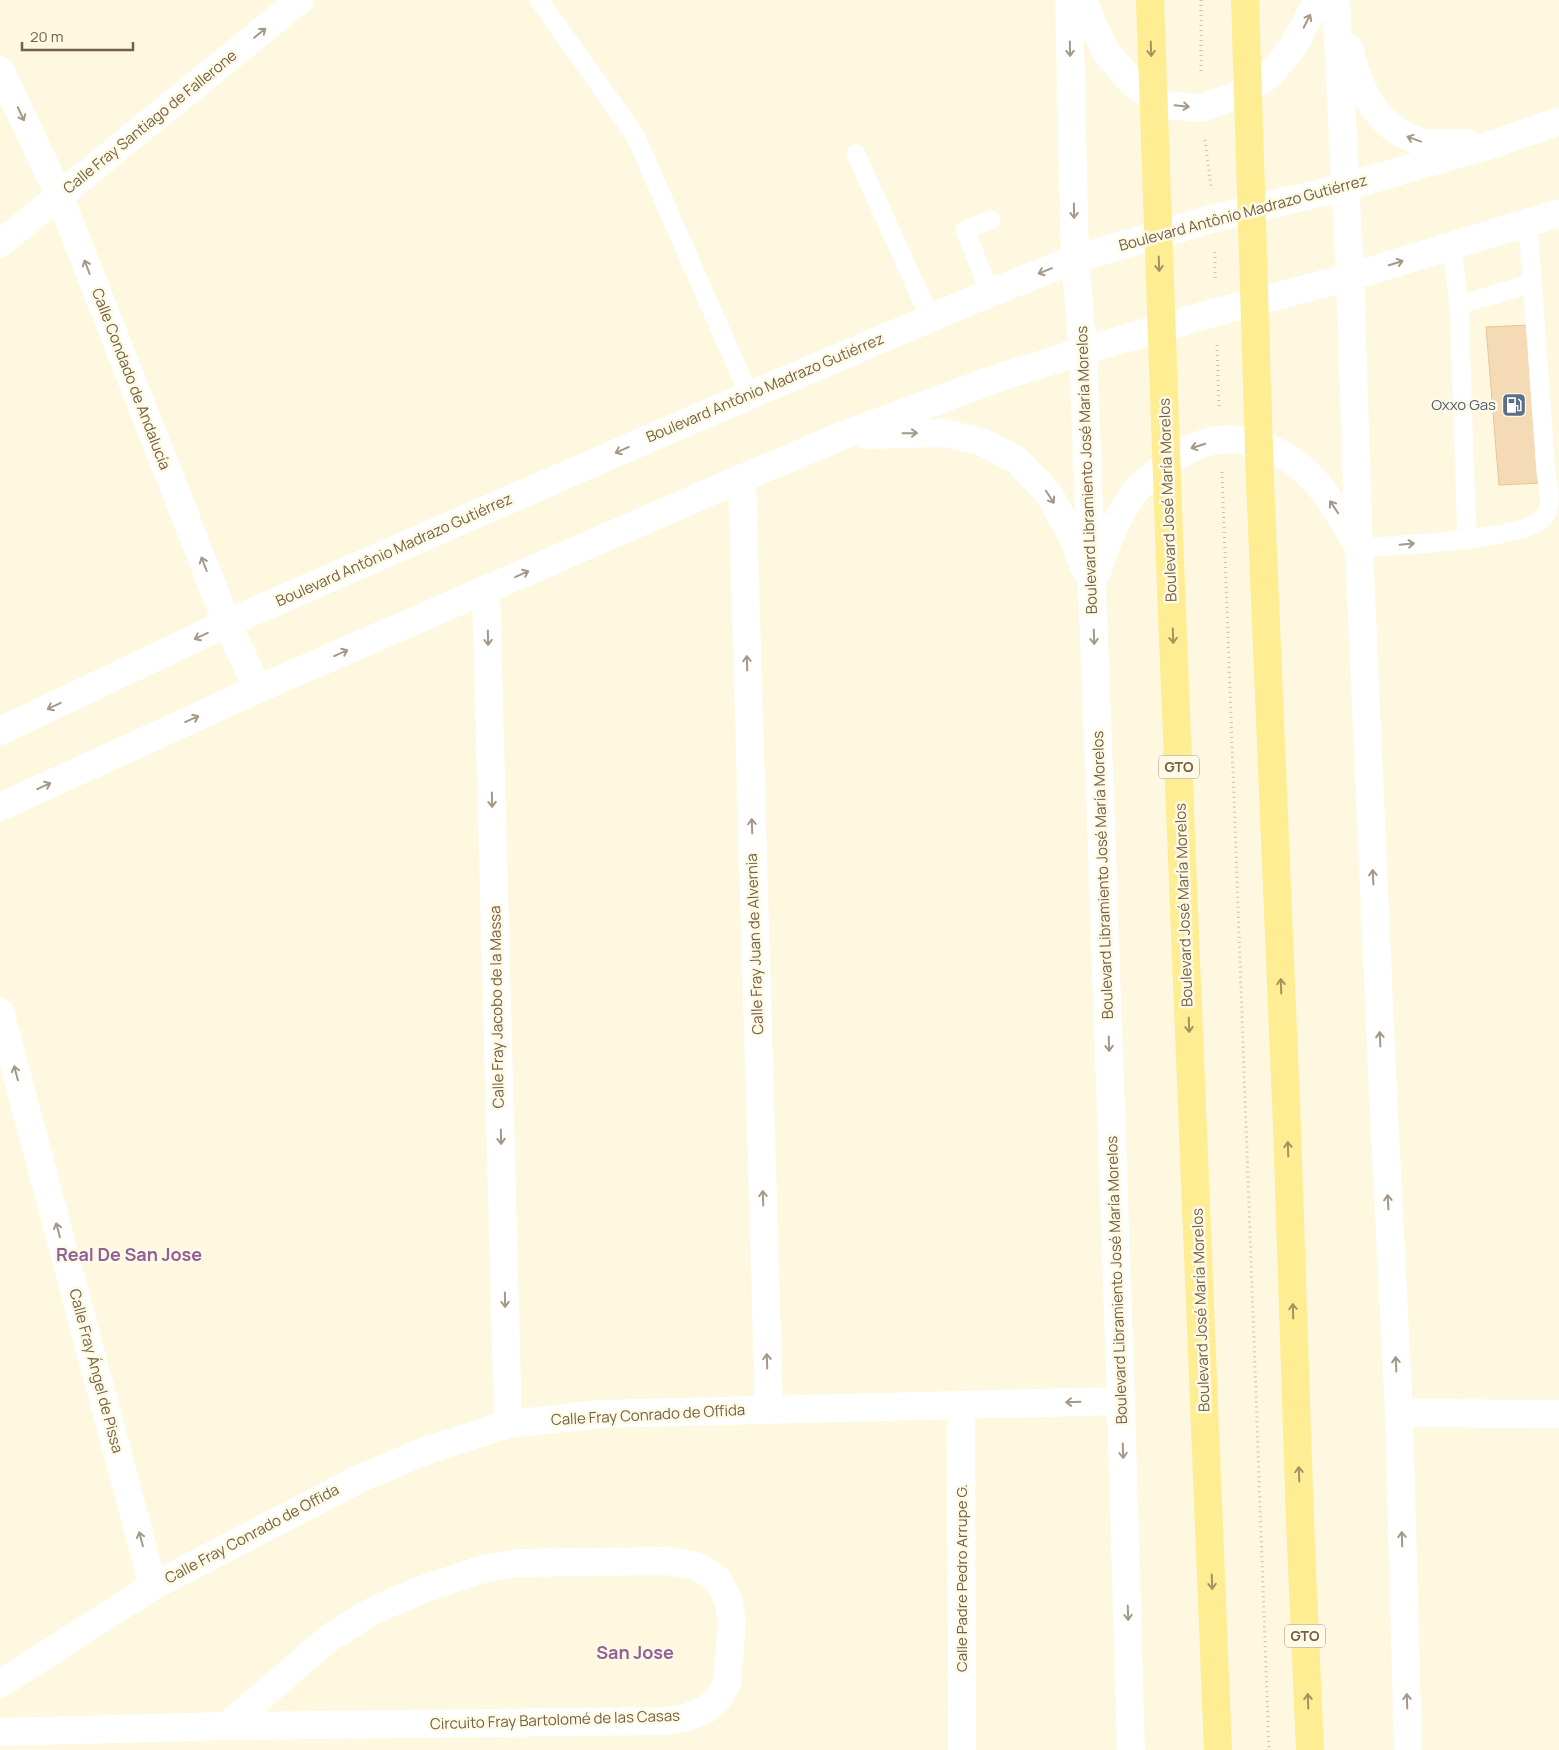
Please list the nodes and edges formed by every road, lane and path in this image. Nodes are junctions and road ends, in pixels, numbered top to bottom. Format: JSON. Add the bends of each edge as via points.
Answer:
{"nodes":[{"id":1,"x":300,"y":0,"type":"edge"},
{"id":2,"x":539,"y":0,"type":"edge"},
{"id":3,"x":1069,"y":0,"type":"edge"},
{"id":4,"x":1084,"y":0,"type":"edge"},
{"id":5,"x":1150,"y":0,"type":"edge"},
{"id":6,"x":1201,"y":0,"type":"edge"},
{"id":7,"x":1245,"y":0,"type":"edge"},
{"id":8,"x":1318,"y":0,"type":"edge"},
{"id":9,"x":1336,"y":0,"type":"edge"},
{"id":10,"x":1340,"y":0,"type":"edge"},
{"id":11,"x":0,"y":70,"type":"edge"},
{"id":12,"x":1201,"y":108,"type":"junction"},
{"id":13,"x":1559,"y":121,"type":"edge"},
{"id":14,"x":1498,"y":143,"type":"junction"},
{"id":15,"x":856,"y":154,"type":"dead end"},
{"id":16,"x":1345,"y":187,"type":"junction"},
{"id":17,"x":59,"y":195,"type":"junction"},
{"id":18,"x":1559,"y":213,"type":"edge"},
{"id":19,"x":1215,"y":218,"type":"junction"},
{"id":20,"x":991,"y":220,"type":"dead end"},
{"id":21,"x":1528,"y":224,"type":"junction"},
{"id":22,"x":0,"y":244,"type":"edge"},
{"id":23,"x":1452,"y":247,"type":"junction"},
{"id":24,"x":1075,"y":259,"type":"junction"},
{"id":25,"x":1350,"y":278,"type":"junction"},
{"id":26,"x":1532,"y":283,"type":"junction"},
{"id":27,"x":990,"y":293,"type":"junction"},
{"id":28,"x":1459,"y":305,"type":"junction"},
{"id":29,"x":1216,"y":312,"type":"junction"},
{"id":30,"x":930,"y":318,"type":"junction"},
{"id":31,"x":1083,"y":351,"type":"junction"},
{"id":32,"x":749,"y":395,"type":"junction"},
{"id":33,"x":844,"y":435,"type":"junction"},
{"id":34,"x":1221,"y":438,"type":"junction"},
{"id":35,"x":1552,"y":471,"type":"edge"},
{"id":36,"x":742,"y":478,"type":"junction"},
{"id":37,"x":1467,"y":539,"type":"junction"},
{"id":38,"x":1359,"y":548,"type":"junction"},
{"id":39,"x":1092,"y":588,"type":"junction"},
{"id":40,"x":486,"y":589,"type":"junction"},
{"id":41,"x":227,"y":624,"type":"junction"},
{"id":42,"x":258,"y":689,"type":"junction"},
{"id":43,"x":0,"y":732,"type":"edge"},
{"id":44,"x":0,"y":807,"type":"edge"},
{"id":45,"x":0,"y":1012,"type":"edge"},
{"id":46,"x":1121,"y":1401,"type":"junction"},
{"id":47,"x":961,"y":1406,"type":"junction"},
{"id":48,"x":769,"y":1409,"type":"junction"},
{"id":49,"x":1399,"y":1413,"type":"junction"},
{"id":50,"x":1559,"y":1414,"type":"edge"},
{"id":51,"x":508,"y":1424,"type":"junction"},
{"id":52,"x":153,"y":1586,"type":"junction"},
{"id":53,"x":0,"y":1684,"type":"edge"},
{"id":54,"x":227,"y":1726,"type":"junction"},
{"id":55,"x":0,"y":1732,"type":"edge"},
{"id":56,"x":962,"y":1750,"type":"edge"},
{"id":57,"x":1132,"y":1750,"type":"edge"},
{"id":58,"x":1218,"y":1750,"type":"edge"},
{"id":59,"x":1269,"y":1750,"type":"edge"},
{"id":60,"x":1310,"y":1750,"type":"edge"},
{"id":61,"x":1408,"y":1750,"type":"edge"}],
"edges":[{"from":17,"to":1,"type":"street","name":"Calle Fray Santiago de Fallerone","one_way":true},
{"from":2,"to":32,"type":"lane","via":[[634,135]]},
{"from":3,"to":24,"type":"street","name":"Boulevard Libramiento José María Morelos","one_way":true},
{"from":4,"to":12,"type":"street","one_way":true,"via":[[1107,53],[1132,84],[1164,104]]},
{"from":5,"to":58,"type":"main road","name":"Boulevard José María Morelos","number":"GTO","one_way":true},
{"from":6,"to":12,"type":"path"},
{"from":60,"to":7,"type":"main road","number":"GTO","one_way":true,"via":[[1260,481]]},
{"from":12,"to":8,"type":"street","one_way":true,"via":[[1233,97],[1269,76],[1294,47]]},
{"from":9,"to":16,"type":"street"},
{"from":14,"to":10,"type":"street","one_way":true,"via":[[1424,142],[1398,133],[1378,115],[1360,87]]},
{"from":11,"to":17,"type":"street","name":"Calle Condado de Andalucía","one_way":true},
{"from":12,"to":19,"type":"path"},
{"from":13,"to":14,"type":"street","name":"Boulevard Antônio Madrazo Gutiérrez"},
{"from":14,"to":16,"type":"street","name":"Boulevard Antônio Madrazo Gutiérrez"},
{"from":15,"to":30,"type":"lane"},
{"from":16,"to":19,"type":"street","name":"Boulevard Antônio Madrazo Gutiérrez"},
{"from":16,"to":25,"type":"street"},
{"from":17,"to":22,"type":"street","name":"Calle Fray Santiago de Fallerone"},
{"from":41,"to":17,"type":"street","name":"Calle Condado de Andalucía","one_way":true},
{"from":18,"to":21,"type":"street"},
{"from":19,"to":24,"type":"street","name":"Boulevard Antônio Madrazo Gutiérrez"},
{"from":19,"to":29,"type":"path"},
{"from":20,"to":27,"type":"lane","via":[[965,230]]},
{"from":21,"to":23,"type":"street"},
{"from":21,"to":26,"type":"lane"},
{"from":25,"to":23,"type":"street","one_way":true},
{"from":23,"to":28,"type":"lane"},
{"from":24,"to":27,"type":"street","name":"Boulevard Antônio Madrazo Gutiérrez","one_way":true},
{"from":24,"to":31,"type":"street","name":"Boulevard Libramiento José María Morelos"},
{"from":25,"to":29,"type":"street"},
{"from":25,"to":38,"type":"street"},
{"from":26,"to":28,"type":"lane"},
{"from":26,"to":35,"type":"lane"},
{"from":27,"to":30,"type":"street","name":"Boulevard Antônio Madrazo Gutiérrez"},
{"from":28,"to":37,"type":"lane"},
{"from":29,"to":31,"type":"street"},
{"from":29,"to":34,"type":"path"},
{"from":30,"to":32,"type":"street","name":"Boulevard Antônio Madrazo Gutiérrez"},
{"from":31,"to":33,"type":"street","via":[[995,379]]},
{"from":31,"to":39,"type":"street","name":"Boulevard Libramiento José María Morelos"},
{"from":32,"to":41,"type":"street","name":"Boulevard Antônio Madrazo Gutiérrez","one_way":true},
{"from":33,"to":36,"type":"street"},
{"from":33,"to":39,"type":"street","one_way":true,"via":[[946,433],[984,443],[1017,460],[1049,494],[1073,538]]},
{"from":38,"to":34,"type":"street","one_way":true,"via":[[1318,484],[1289,458],[1255,442]]},
{"from":34,"to":39,"type":"street","one_way":true,"via":[[1189,449],[1162,467],[1135,492],[1107,541]]},
{"from":34,"to":59,"type":"path"},
{"from":35,"to":37,"type":"lane","via":[[1544,518],[1513,532]]},
{"from":40,"to":36,"type":"street","one_way":true},
{"from":48,"to":36,"type":"street","name":"Calle Fray Juan de Alvernia","one_way":true},
{"from":38,"to":37,"type":"lane","one_way":true},
{"from":49,"to":38,"type":"street","one_way":true},
{"from":39,"to":46,"type":"street","name":"Boulevard Libramiento José María Morelos","one_way":true},
{"from":42,"to":40,"type":"street","one_way":true},
{"from":40,"to":51,"type":"street","name":"Calle Fray Jacobo de la Massa","one_way":true},
{"from":41,"to":42,"type":"street","name":"Calle Condado de Andalucía"},
{"from":41,"to":43,"type":"street","name":"Boulevard Antônio Madrazo Gutiérrez","one_way":true},
{"from":44,"to":42,"type":"street","one_way":true},
{"from":52,"to":45,"type":"street","name":"Calle Fray Ángel de Pissa","one_way":true},
{"from":46,"to":47,"type":"street","name":"Calle Fray Conrado de Offida","one_way":true},
{"from":46,"to":57,"type":"street","name":"Boulevard Libramiento José María Morelos","one_way":true},
{"from":47,"to":48,"type":"street","name":"Calle Fray Conrado de Offida"},
{"from":47,"to":56,"type":"street","name":"Calle Padre Pedro Arrupe G."},
{"from":48,"to":51,"type":"street","name":"Calle Fray Conrado de Offida","via":[[601,1414]]},
{"from":49,"to":50,"type":"street"},
{"from":61,"to":49,"type":"street","one_way":true},
{"from":51,"to":52,"type":"street","name":"Calle Fray Conrado de Offida","via":[[428,1450],[363,1476]]},
{"from":52,"to":53,"type":"street","name":"Calle Fray Conrado de Offida"},
{"from":54,"to":54,"type":"street","name":"Circuito Fray Bartolomé de las Casas","via":[[685,1718],[705,1710],[717,1700],[727,1684],[732,1622],[729,1602],[718,1580],[697,1566],[668,1561],[517,1563],[480,1570],[376,1609],[329,1638]]},
{"from":54,"to":55,"type":"street","name":"Circuito Fray Bartolomé de las Casas"}]}
